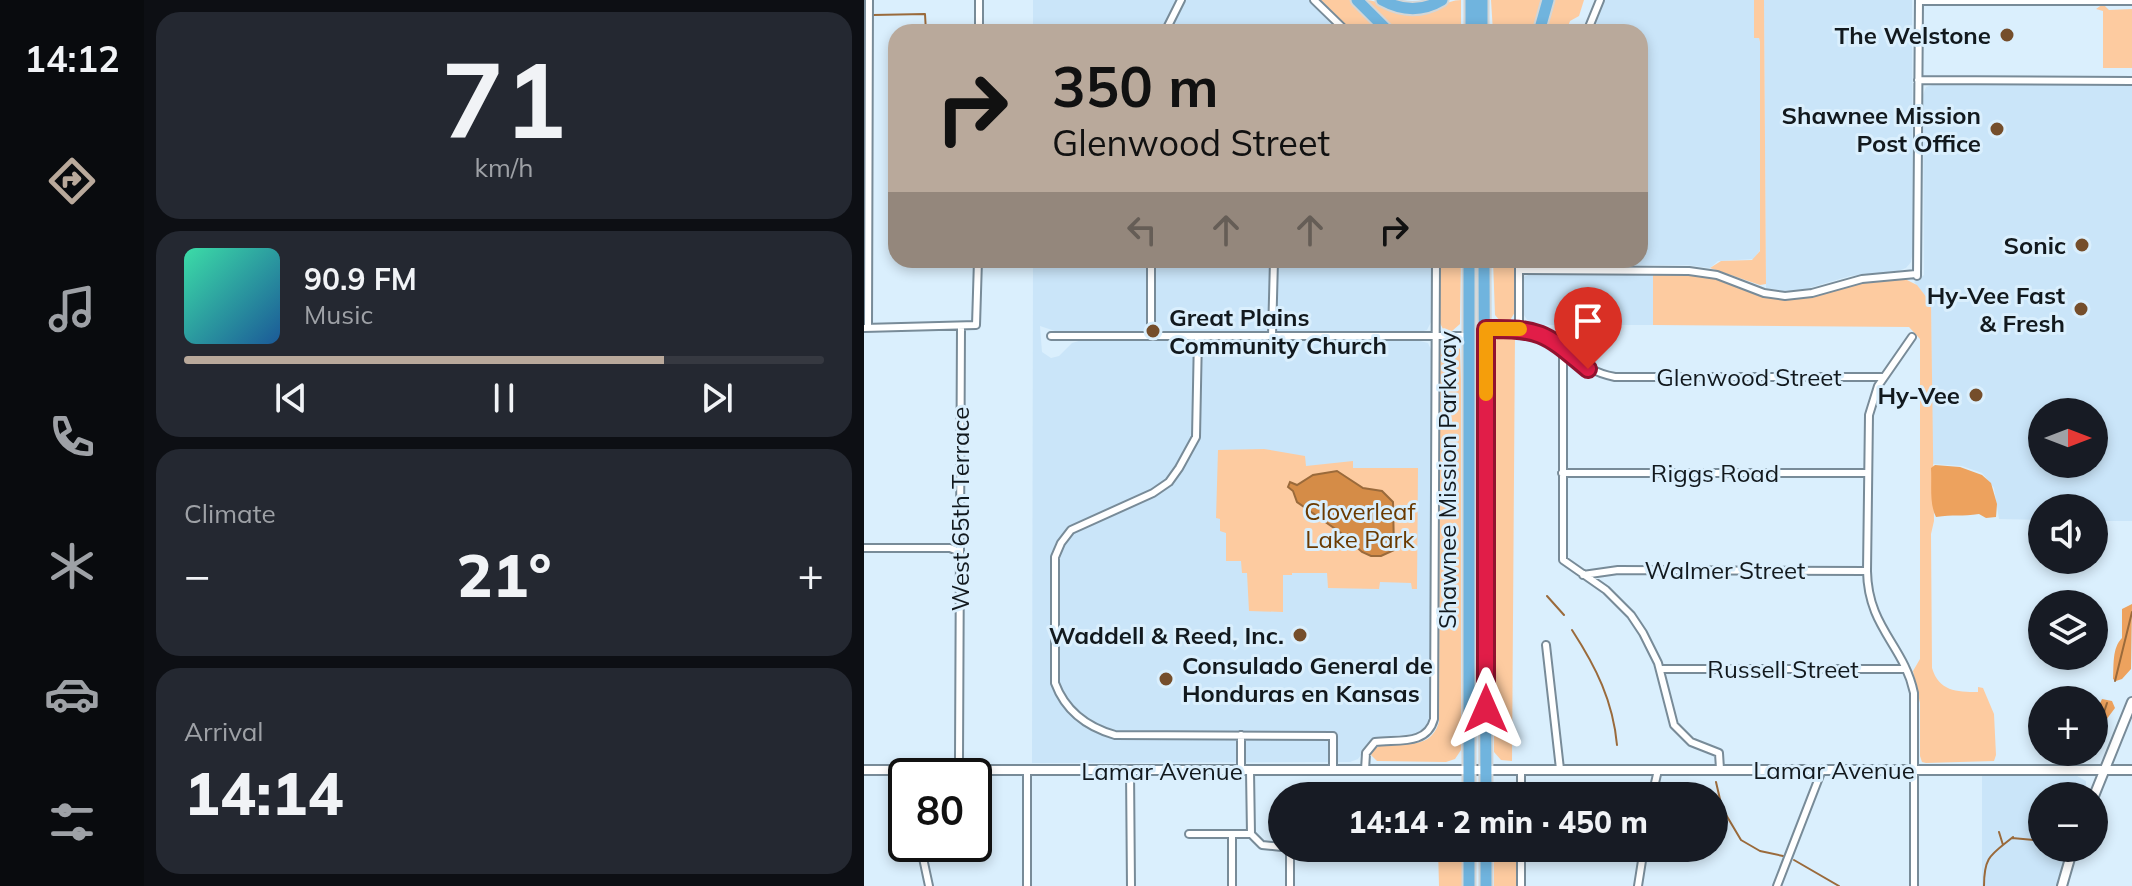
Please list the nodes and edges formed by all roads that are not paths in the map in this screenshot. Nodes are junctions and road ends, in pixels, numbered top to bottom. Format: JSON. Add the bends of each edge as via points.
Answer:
{"nodes":[{"id":1,"x":869,"y":0,"type":"edge"},
{"id":2,"x":979,"y":0,"type":"edge"},
{"id":3,"x":1181,"y":0,"type":"edge"},
{"id":4,"x":1314,"y":0,"type":"edge"},
{"id":5,"x":1357,"y":0,"type":"edge"},
{"id":6,"x":1382,"y":0,"type":"edge"},
{"id":7,"x":1442,"y":0,"type":"edge"},
{"id":8,"x":1471,"y":0,"type":"edge"},
{"id":9,"x":1482,"y":0,"type":"edge"},
{"id":10,"x":1548,"y":0,"type":"edge"},
{"id":11,"x":1600,"y":0,"type":"edge"},
{"id":12,"x":1919,"y":0,"type":"edge"},
{"id":13,"x":2132,"y":1,"type":"edge"},
{"id":14,"x":979,"y":24,"type":"edge"},
{"id":15,"x":1169,"y":24,"type":"edge"},
{"id":16,"x":1339,"y":24,"type":"edge"},
{"id":17,"x":1381,"y":24,"type":"edge"},
{"id":18,"x":1477,"y":24,"type":"edge"},
{"id":19,"x":1480,"y":24,"type":"edge"},
{"id":20,"x":1541,"y":24,"type":"edge"},
{"id":21,"x":1590,"y":24,"type":"edge"},
{"id":22,"x":1918,"y":80,"type":"junction"},
{"id":23,"x":2132,"y":81,"type":"edge"},
{"id":24,"x":978,"y":268,"type":"edge"},
{"id":25,"x":1151,"y":268,"type":"edge"},
{"id":26,"x":1274,"y":268,"type":"edge"},
{"id":27,"x":1436,"y":268,"type":"edge"},
{"id":28,"x":1469,"y":268,"type":"edge"},
{"id":29,"x":1484,"y":268,"type":"edge"},
{"id":30,"x":1519,"y":270,"type":"joint"},
{"id":31,"x":1469,"y":308,"type":"junction"},
{"id":32,"x":961,"y":327,"type":"junction"},
{"id":33,"x":866,"y":328,"type":"edge"},
{"id":34,"x":1519,"y":328,"type":"junction"},
{"id":35,"x":1486,"y":329,"type":"junction"},
{"id":36,"x":1051,"y":336,"type":"dead end"},
{"id":37,"x":1151,"y":336,"type":"junction"},
{"id":38,"x":1198,"y":336,"type":"junction"},
{"id":39,"x":1272,"y":336,"type":"junction"},
{"id":40,"x":1468,"y":336,"type":"junction"},
{"id":41,"x":1436,"y":337,"type":"junction"},
{"id":42,"x":1912,"y":337,"type":"dead end"},
{"id":43,"x":1563,"y":348,"type":"junction"},
{"id":44,"x":1486,"y":356,"type":"junction"},
{"id":45,"x":1883,"y":377,"type":"junction"},
{"id":46,"x":1562,"y":473,"type":"junction"},
{"id":47,"x":1868,"y":473,"type":"junction"},
{"id":48,"x":864,"y":548,"type":"edge"},
{"id":49,"x":960,"y":552,"type":"junction"},
{"id":50,"x":1867,"y":571,"type":"junction"},
{"id":51,"x":1583,"y":575,"type":"junction"},
{"id":52,"x":1546,"y":645,"type":"dead end"},
{"id":53,"x":1660,"y":669,"type":"junction"},
{"id":54,"x":1906,"y":669,"type":"junction"},
{"id":55,"x":2132,"y":702,"type":"edge"},
{"id":56,"x":1241,"y":735,"type":"junction"},
{"id":57,"x":959,"y":758,"type":"edge"},
{"id":58,"x":1333,"y":769,"type":"junction"},
{"id":59,"x":1560,"y":769,"type":"junction"},
{"id":60,"x":1720,"y":769,"type":"junction"},
{"id":61,"x":864,"y":770,"type":"edge"},
{"id":62,"x":992,"y":770,"type":"edge"},
{"id":63,"x":1027,"y":770,"type":"junction"},
{"id":64,"x":1130,"y":770,"type":"junction"},
{"id":65,"x":1365,"y":770,"type":"junction"},
{"id":66,"x":1521,"y":770,"type":"junction"},
{"id":67,"x":1658,"y":770,"type":"junction"},
{"id":68,"x":1822,"y":770,"type":"junction"},
{"id":69,"x":1915,"y":770,"type":"junction"},
{"id":70,"x":2104,"y":770,"type":"junction"},
{"id":71,"x":2132,"y":770,"type":"edge"},
{"id":72,"x":888,"y":771,"type":"edge"},
{"id":73,"x":1246,"y":771,"type":"junction"},
{"id":74,"x":1469,"y":771,"type":"junction"},
{"id":75,"x":1486,"y":771,"type":"junction"},
{"id":76,"x":1469,"y":782,"type":"edge"},
{"id":77,"x":1486,"y":782,"type":"edge"},
{"id":78,"x":1521,"y":782,"type":"edge"},
{"id":79,"x":1655,"y":782,"type":"edge"},
{"id":80,"x":2099,"y":782,"type":"edge"},
{"id":81,"x":1189,"y":834,"type":"dead end"},
{"id":82,"x":1251,"y":834,"type":"junction"},
{"id":83,"x":1232,"y":835,"type":"junction"},
{"id":84,"x":1268,"y":846,"type":"edge"},
{"id":85,"x":924,"y":862,"type":"edge"},
{"id":86,"x":1290,"y":862,"type":"edge"},
{"id":87,"x":1469,"y":862,"type":"edge"},
{"id":88,"x":1486,"y":862,"type":"edge"},
{"id":89,"x":1521,"y":862,"type":"edge"},
{"id":90,"x":1642,"y":862,"type":"edge"},
{"id":91,"x":2069,"y":862,"type":"edge"},
{"id":92,"x":929,"y":886,"type":"edge"},
{"id":93,"x":1027,"y":886,"type":"edge"},
{"id":94,"x":1131,"y":886,"type":"edge"},
{"id":95,"x":1232,"y":886,"type":"edge"},
{"id":96,"x":1290,"y":886,"type":"edge"},
{"id":97,"x":1469,"y":886,"type":"edge"},
{"id":98,"x":1486,"y":886,"type":"edge"},
{"id":99,"x":1521,"y":886,"type":"edge"},
{"id":100,"x":1638,"y":886,"type":"edge"},
{"id":101,"x":1777,"y":886,"type":"edge"},
{"id":102,"x":1914,"y":886,"type":"edge"},
{"id":103,"x":2062,"y":886,"type":"edge"}],
"edges":[{"from":1,"to":33,"type":"street"},
{"from":2,"to":14,"type":"street"},
{"from":3,"to":15,"type":"street"},
{"from":4,"to":16,"type":"street"},
{"from":5,"to":17,"type":"highway"},
{"from":6,"to":7,"type":"highway","via":[[1410,10]]},
{"from":8,"to":18,"type":"highway"},
{"from":9,"to":19,"type":"highway"},
{"from":10,"to":20,"type":"highway"},
{"from":11,"to":21,"type":"street"},
{"from":12,"to":13,"type":"street"},
{"from":12,"to":22,"type":"street"},
{"from":22,"to":23,"type":"street"},
{"from":22,"to":30,"type":"street","via":[[1917,275],[1867,278],[1785,296],[1689,271]]},
{"from":24,"to":32,"type":"street","via":[[976,325]]},
{"from":25,"to":37,"type":"street"},
{"from":26,"to":39,"type":"street"},
{"from":27,"to":41,"type":"street"},
{"from":28,"to":31,"type":"highway","name":"Shawnee Mission Parkway"},
{"from":29,"to":35,"type":"highway","name":"Shawnee Mission Parkway"},
{"from":30,"to":34,"type":"street"},
{"from":31,"to":35,"type":"highway"},
{"from":31,"to":40,"type":"highway","name":"Shawnee Mission Parkway"},
{"from":32,"to":33,"type":"street"},
{"from":32,"to":49,"type":"street","name":"West 65th Terrace"},
{"from":34,"to":35,"type":"street","name":"Glenwood Street"},
{"from":34,"to":43,"type":"street","name":"Glenwood Street"},
{"from":35,"to":44,"type":"highway","name":"Shawnee Mission Parkway"},
{"from":36,"to":37,"type":"street"},
{"from":37,"to":38,"type":"street"},
{"from":38,"to":39,"type":"street"},
{"from":38,"to":56,"type":"street","via":[[1196,437],[1179,468],[1153,493],[1071,530],[1055,557],[1055,683],[1072,713],[1100,731]]},
{"from":39,"to":41,"type":"street"},
{"from":40,"to":41,"type":"street"},
{"from":40,"to":44,"type":"highway"},
{"from":40,"to":74,"type":"highway","name":"Shawnee Mission Parkway"},
{"from":41,"to":65,"type":"street","via":[[1434,719],[1420,738],[1375,742],[1366,753]]},
{"from":42,"to":45,"type":"street"},
{"from":43,"to":45,"type":"street","name":"Glenwood Street","via":[[1593,372],[1621,377]]},
{"from":43,"to":46,"type":"street"},
{"from":44,"to":75,"type":"highway","name":"Shawnee Mission Parkway"},
{"from":45,"to":47,"type":"street","via":[[1868,420]]},
{"from":46,"to":47,"type":"street","name":"Riggs Road"},
{"from":46,"to":51,"type":"street","via":[[1562,554],[1565,563]]},
{"from":47,"to":50,"type":"street"},
{"from":48,"to":49,"type":"street"},
{"from":49,"to":57,"type":"street","name":"West 65th Terrace"},
{"from":50,"to":51,"type":"street","name":"Walmer Street","via":[[1618,570]]},
{"from":50,"to":54,"type":"street","via":[[1875,615]]},
{"from":51,"to":53,"type":"street","via":[[1631,615]]},
{"from":52,"to":59,"type":"street"},
{"from":53,"to":54,"type":"street","name":"Russell Street"},
{"from":53,"to":60,"type":"street","via":[[1674,725],[1691,742],[1717,752]]},
{"from":54,"to":69,"type":"street","via":[[1916,706]]},
{"from":55,"to":70,"type":"street"},
{"from":56,"to":58,"type":"street","via":[[1333,736]]},
{"from":56,"to":73,"type":"street"},
{"from":58,"to":65,"type":"street","name":"Lamar Avenue"},
{"from":58,"to":73,"type":"street","name":"Lamar Avenue"},
{"from":59,"to":66,"type":"street","name":"Lamar Avenue"},
{"from":59,"to":67,"type":"street","name":"Lamar Avenue"},
{"from":60,"to":67,"type":"street","name":"Lamar Avenue"},
{"from":60,"to":68,"type":"street","name":"Lamar Avenue"},
{"from":61,"to":72,"type":"street","name":"Lamar Avenue"},
{"from":62,"to":63,"type":"street","name":"Lamar Avenue"},
{"from":63,"to":64,"type":"street","name":"Lamar Avenue"},
{"from":63,"to":93,"type":"street"},
{"from":64,"to":73,"type":"street","name":"Lamar Avenue"},
{"from":64,"to":94,"type":"street"},
{"from":65,"to":74,"type":"street","name":"Lamar Avenue"},
{"from":66,"to":75,"type":"street","name":"Lamar Avenue"},
{"from":66,"to":78,"type":"street"},
{"from":67,"to":79,"type":"street"},
{"from":68,"to":69,"type":"street","name":"Lamar Avenue"},
{"from":68,"to":101,"type":"street"},
{"from":69,"to":70,"type":"street","name":"Lamar Avenue"},
{"from":69,"to":102,"type":"street"},
{"from":70,"to":71,"type":"street","name":"Lamar Avenue"},
{"from":70,"to":80,"type":"street"},
{"from":73,"to":82,"type":"street"},
{"from":74,"to":75,"type":"street","name":"Lamar Avenue"},
{"from":74,"to":76,"type":"highway","name":"Shawnee Mission Parkway"},
{"from":75,"to":77,"type":"highway","name":"Shawnee Mission Parkway"},
{"from":81,"to":83,"type":"street"},
{"from":82,"to":83,"type":"street"},
{"from":82,"to":84,"type":"street"},
{"from":83,"to":95,"type":"street"},
{"from":85,"to":92,"type":"street"},
{"from":86,"to":96,"type":"street"},
{"from":87,"to":97,"type":"highway"},
{"from":88,"to":98,"type":"highway"},
{"from":89,"to":99,"type":"street"},
{"from":90,"to":100,"type":"street"},
{"from":91,"to":103,"type":"street"}]}
